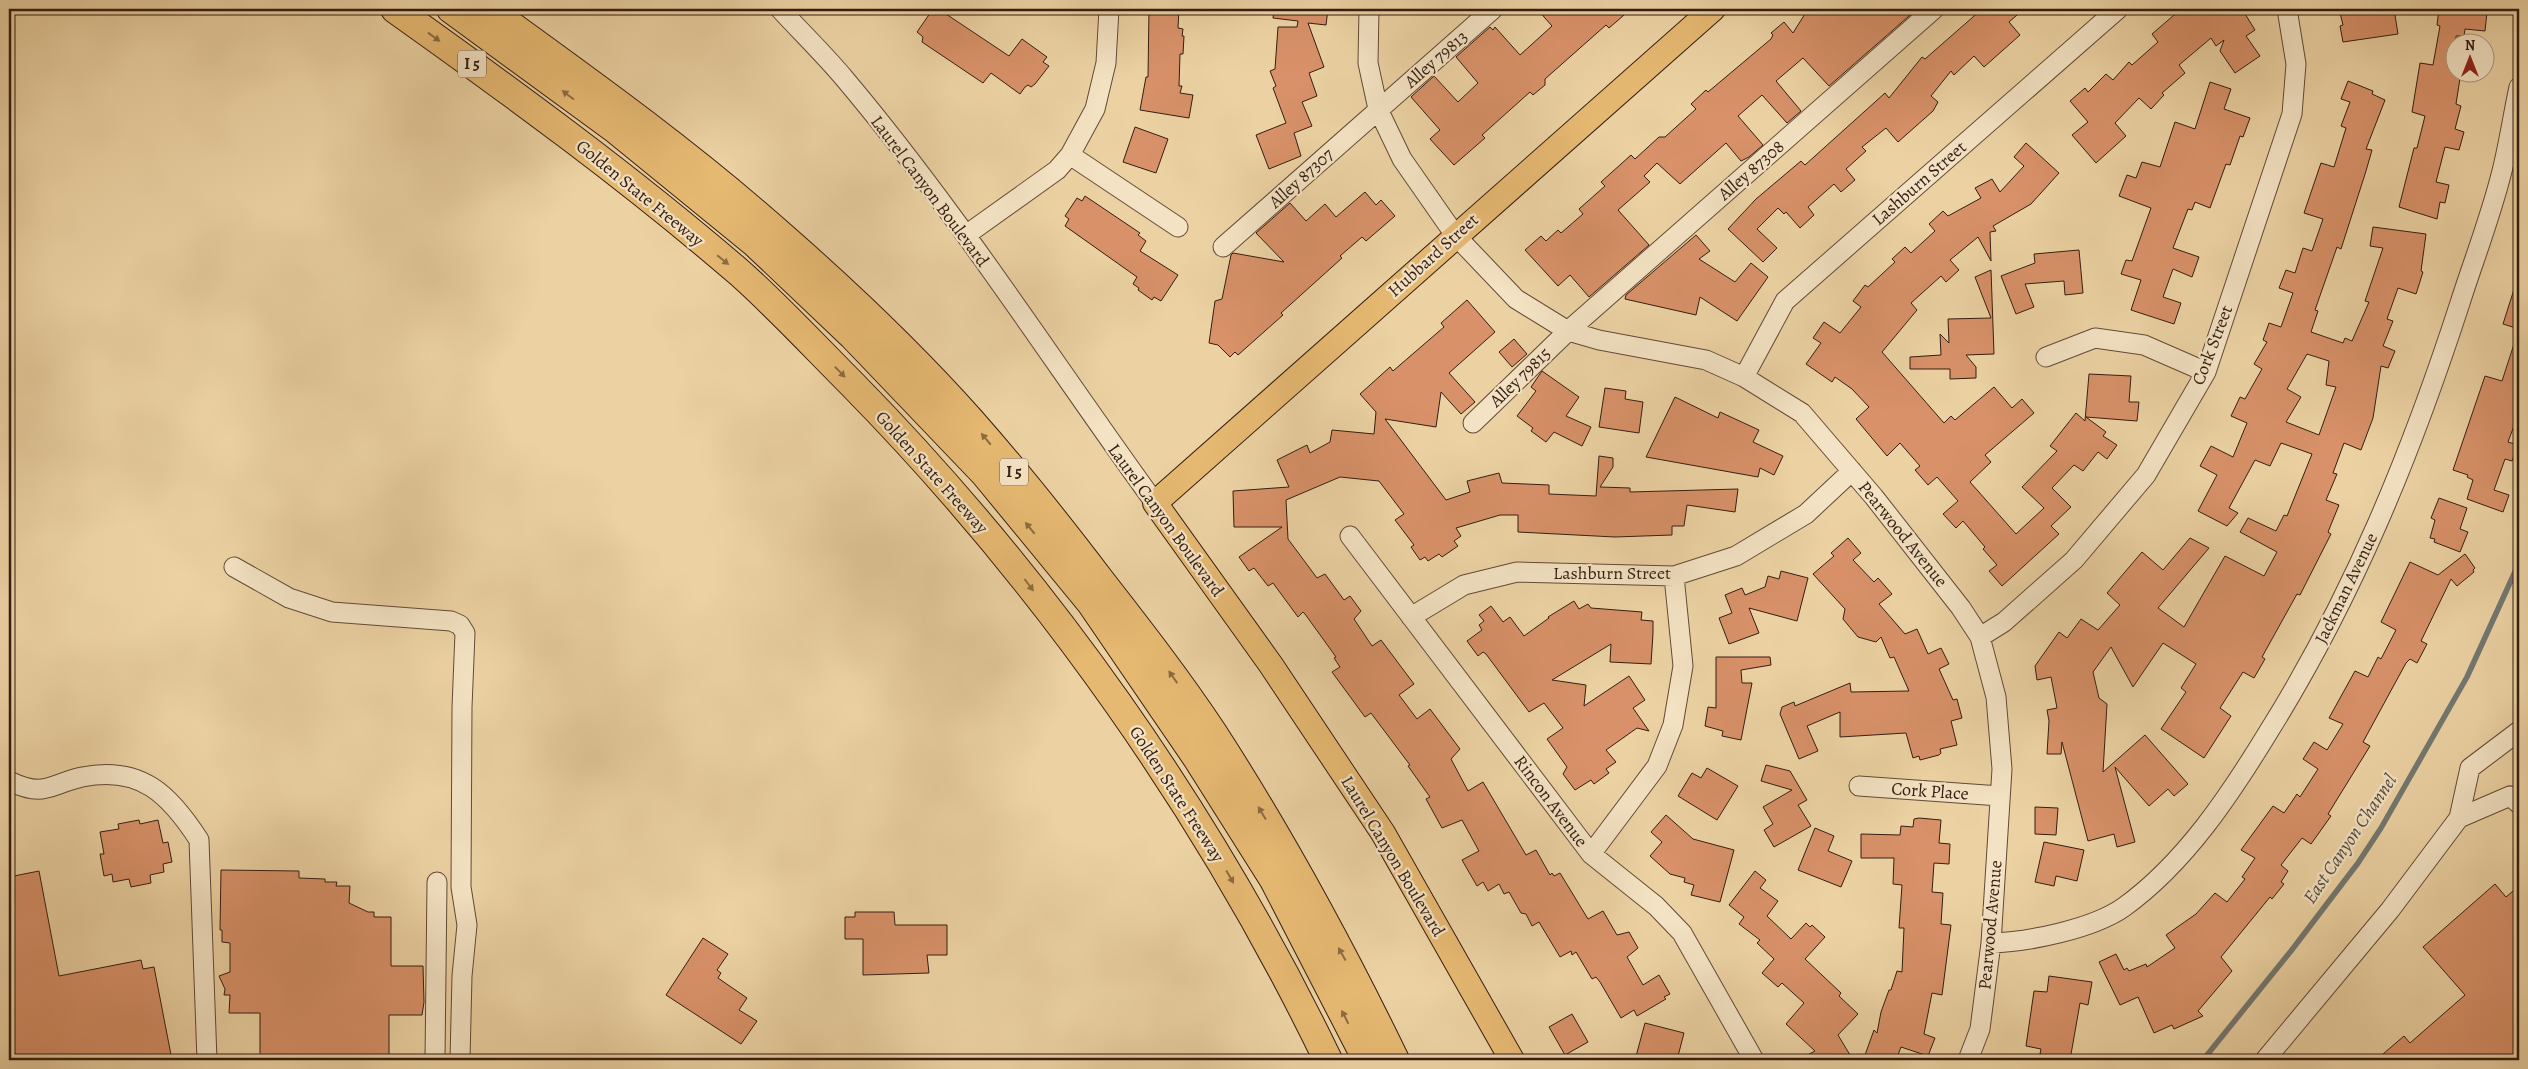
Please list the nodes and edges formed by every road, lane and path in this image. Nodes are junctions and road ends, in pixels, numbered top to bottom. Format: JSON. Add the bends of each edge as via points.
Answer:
{"nodes":[{"id":1,"x":395,"y":9,"type":"edge"},
{"id":2,"x":451,"y":9,"type":"edge"},
{"id":3,"x":488,"y":9,"type":"edge"},
{"id":4,"x":780,"y":9,"type":"edge"},
{"id":5,"x":1109,"y":9,"type":"edge"},
{"id":6,"x":1369,"y":9,"type":"edge"},
{"id":7,"x":1493,"y":9,"type":"edge"},
{"id":8,"x":1713,"y":9,"type":"edge"},
{"id":9,"x":1934,"y":9,"type":"edge"},
{"id":10,"x":2118,"y":9,"type":"edge"},
{"id":11,"x":2287,"y":9,"type":"edge"},
{"id":12,"x":2519,"y":87,"type":"edge"},
{"id":13,"x":1378,"y":109,"type":"junction"},
{"id":14,"x":549,"y":119,"type":"junction"},
{"id":15,"x":1070,"y":155,"type":"junction"},
{"id":16,"x":1178,"y":227,"type":"dead end"},
{"id":17,"x":966,"y":235,"type":"junction"},
{"id":18,"x":1456,"y":235,"type":"junction"},
{"id":19,"x":1223,"y":247,"type":"dead end"},
{"id":20,"x":1568,"y":331,"type":"junction"},
{"id":21,"x":2046,"y":357,"type":"dead end"},
{"id":22,"x":2206,"y":372,"type":"junction"},
{"id":23,"x":1744,"y":377,"type":"junction"},
{"id":24,"x":1472,"y":423,"type":"dead end"},
{"id":25,"x":1852,"y":471,"type":"junction"},
{"id":26,"x":1154,"y":503,"type":"junction"},
{"id":27,"x":1350,"y":536,"type":"dead end"},
{"id":28,"x":234,"y":567,"type":"dead end"},
{"id":29,"x":1674,"y":576,"type":"junction"},
{"id":30,"x":1411,"y":617,"type":"junction"},
{"id":31,"x":1980,"y":637,"type":"junction"},
{"id":32,"x":2519,"y":731,"type":"edge"},
{"id":33,"x":9,"y":781,"type":"edge"},
{"id":34,"x":1859,"y":786,"type":"dead end"},
{"id":35,"x":2000,"y":796,"type":"junction"},
{"id":36,"x":2519,"y":804,"type":"edge"},
{"id":37,"x":2459,"y":818,"type":"junction"},
{"id":38,"x":1591,"y":854,"type":"junction"},
{"id":39,"x":437,"y":882,"type":"dead end"},
{"id":40,"x":1991,"y":943,"type":"junction"},
{"id":41,"x":207,"y":1060,"type":"edge"},
{"id":42,"x":435,"y":1060,"type":"edge"},
{"id":43,"x":460,"y":1060,"type":"edge"},
{"id":44,"x":1328,"y":1060,"type":"edge"},
{"id":45,"x":1347,"y":1060,"type":"edge"},
{"id":46,"x":1367,"y":1060,"type":"edge"},
{"id":47,"x":1395,"y":1060,"type":"edge"},
{"id":48,"x":1512,"y":1060,"type":"edge"},
{"id":49,"x":1754,"y":1060,"type":"edge"},
{"id":50,"x":1968,"y":1060,"type":"edge"},
{"id":51,"x":2265,"y":1060,"type":"edge"}],
"edges":[{"from":1,"to":14,"type":"highway","name":"Golden State Freeway","number":"I 5","one_way":true},
{"from":46,"to":2,"type":"highway","one_way":true,"via":[[1274,880],[1197,758],[1096,610],[985,474],[859,342],[756,244],[615,129]]},
{"from":47,"to":3,"type":"highway","number":"I 5","one_way":true,"via":[[1354,977],[1213,732],[1148,641],[970,419],[866,313],[783,237],[651,127]]},
{"from":4,"to":17,"type":"street","name":"Laurel Canyon Boulevard","via":[[843,77]]},
{"from":5,"to":15,"type":"street","via":[[1106,63],[1096,109]]},
{"from":6,"to":13,"type":"street","name":"Pearwood Avenue","via":[[1368,63]]},
{"from":7,"to":13,"type":"street","name":"Alley 79813"},
{"from":8,"to":18,"type":"main road","name":"Hubbard Street"},
{"from":9,"to":20,"type":"street","name":"Alley 87308"},
{"from":10,"to":23,"type":"street","name":"Lashburn Street","via":[[1784,300]]},
{"from":11,"to":22,"type":"street","name":"Cork Street","via":[[2296,64],[2292,114]]},
{"from":12,"to":40,"type":"street","name":"Jackman Avenue","via":[[2502,172],[2437,375],[2388,501],[2346,595],[2293,693],[2228,797],[2156,881],[2121,909],[2070,931],[2012,943]]},
{"from":13,"to":18,"type":"street","name":"Pearwood Avenue","via":[[1402,159]]},
{"from":13,"to":19,"type":"street","name":"Alley 87307"},
{"from":14,"to":44,"type":"highway","name":"Golden State Freeway","number":"I 5","one_way":true,"via":[[742,276],[918,452],[1022,575],[1122,709],[1211,843],[1295,990]]},
{"from":14,"to":45,"type":"highway","via":[[581,121],[728,240],[858,362],[930,436],[1056,587],[1168,742],[1220,821],[1279,924]]},
{"from":15,"to":16,"type":"street"},
{"from":15,"to":17,"type":"street","via":[[1056,170]]},
{"from":17,"to":26,"type":"street","name":"Laurel Canyon Boulevard"},
{"from":18,"to":20,"type":"street","name":"Pearwood Avenue","via":[[1516,299]]},
{"from":18,"to":26,"type":"main road","name":"Hubbard Street"},
{"from":20,"to":23,"type":"street","name":"Pearwood Avenue","via":[[1706,360]]},
{"from":20,"to":24,"type":"street","name":"Alley 79815"},
{"from":21,"to":22,"type":"street","via":[[2095,338],[2144,345]]},
{"from":22,"to":31,"type":"street","name":"Cork Street","via":[[2146,476],[2074,560],[2004,622]]},
{"from":23,"to":25,"type":"street","name":"Pearwood Avenue","via":[[1802,413]]},
{"from":25,"to":29,"type":"street","name":"Lashburn Street","via":[[1806,514],[1736,556]]},
{"from":25,"to":31,"type":"street","name":"Pearwood Avenue","via":[[1962,608]]},
{"from":26,"to":48,"type":"main road","name":"Laurel Canyon Boulevard","via":[[1271,665],[1383,833]]},
{"from":27,"to":30,"type":"street","name":"Rincon Avenue"},
{"from":28,"to":43,"type":"street","via":[[289,598],[332,612],[451,621],[460,625],[465,633],[461,887],[467,925]]},
{"from":29,"to":30,"type":"street","name":"Lashburn Street","via":[[1517,572],[1464,585]]},
{"from":29,"to":38,"type":"street","via":[[1683,666],[1673,725],[1657,766]]},
{"from":30,"to":38,"type":"street","name":"Rincon Avenue"},
{"from":31,"to":35,"type":"street","name":"Pearwood Avenue","via":[[1996,697],[2002,769]]},
{"from":32,"to":37,"type":"street","via":[[2470,768]]},
{"from":33,"to":41,"type":"street","via":[[32,790],[42,790],[82,778],[124,777],[165,794],[185,819],[199,840]]},
{"from":34,"to":35,"type":"street","name":"Cork Place"},
{"from":35,"to":40,"type":"street","name":"Pearwood Avenue"},
{"from":36,"to":37,"type":"street","via":[[2510,796]]},
{"from":37,"to":51,"type":"street","via":[[2390,910]]},
{"from":38,"to":49,"type":"street","name":"Rincon Avenue","via":[[1656,906],[1682,933]]},
{"from":39,"to":42,"type":"street"},
{"from":40,"to":50,"type":"street","name":"Pearwood Avenue","via":[[1980,1029]]}]}
